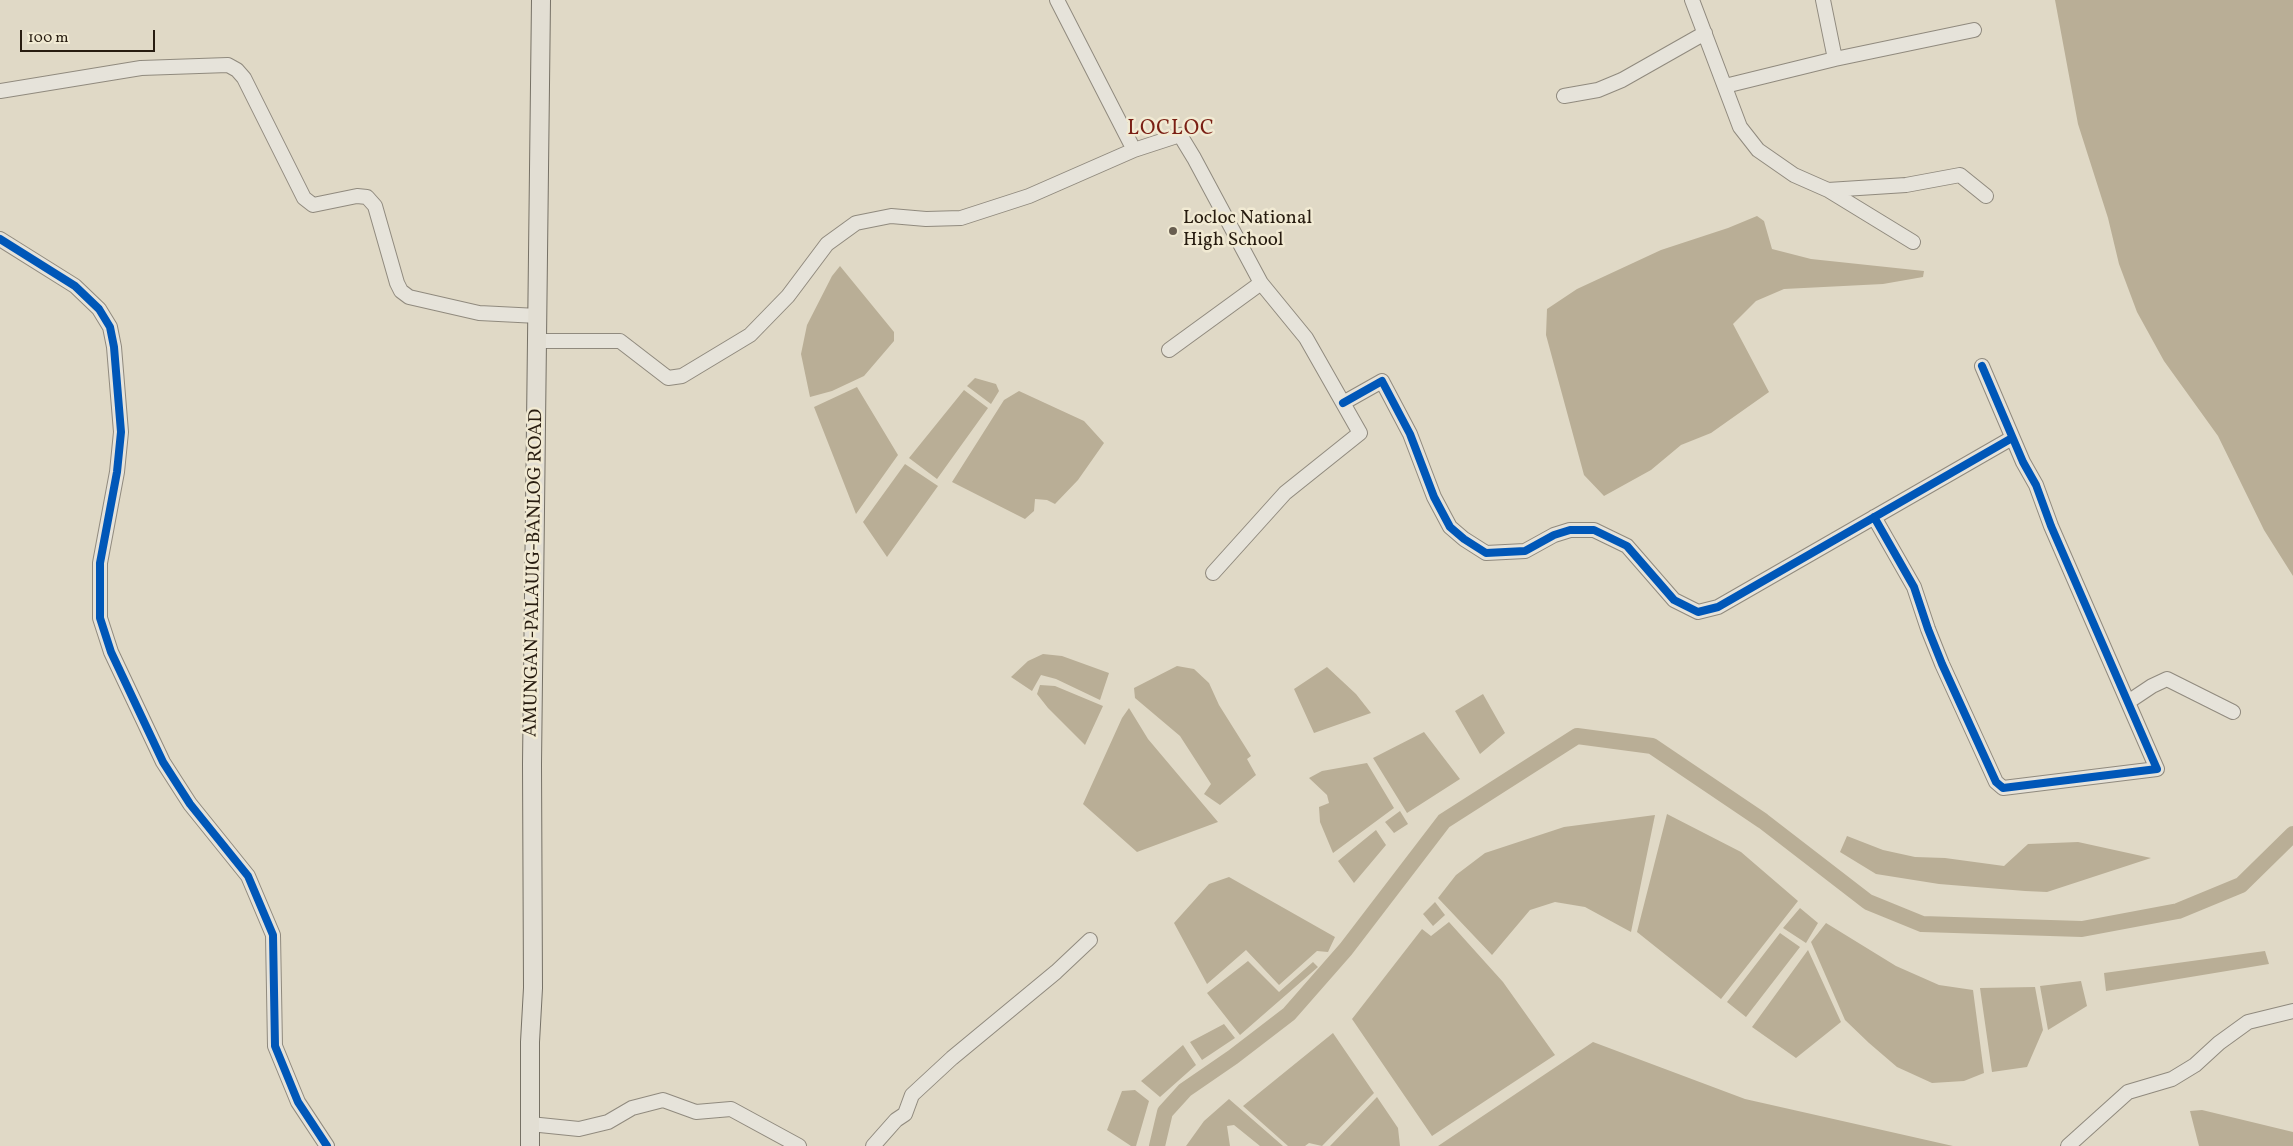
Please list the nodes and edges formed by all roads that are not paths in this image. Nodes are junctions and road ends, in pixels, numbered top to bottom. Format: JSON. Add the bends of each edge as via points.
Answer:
{"nodes":[{"id":1,"x":541,"y":0,"type":"edge"},
{"id":2,"x":1057,"y":0,"type":"edge"},
{"id":3,"x":1692,"y":0,"type":"edge"},
{"id":4,"x":1823,"y":0,"type":"edge"},
{"id":5,"x":1974,"y":30,"type":"dead end"},
{"id":6,"x":1705,"y":33,"type":"junction"},
{"id":7,"x":1835,"y":59,"type":"junction"},
{"id":8,"x":1725,"y":86,"type":"junction"},
{"id":9,"x":0,"y":91,"type":"edge"},
{"id":10,"x":1564,"y":96,"type":"dead end"},
{"id":11,"x":1134,"y":150,"type":"junction"},
{"id":12,"x":1828,"y":190,"type":"junction"},
{"id":13,"x":1986,"y":196,"type":"dead end"},
{"id":14,"x":0,"y":240,"type":"edge"},
{"id":15,"x":1913,"y":242,"type":"dead end"},
{"id":16,"x":1261,"y":283,"type":"junction"},
{"id":17,"x":538,"y":316,"type":"junction"},
{"id":18,"x":538,"y":341,"type":"junction"},
{"id":19,"x":1169,"y":350,"type":"dead end"},
{"id":20,"x":1982,"y":366,"type":"dead end"},
{"id":21,"x":1343,"y":403,"type":"junction"},
{"id":22,"x":2012,"y":438,"type":"junction"},
{"id":23,"x":1874,"y":517,"type":"junction"},
{"id":24,"x":1212,"y":573,"type":"dead end"},
{"id":25,"x":2128,"y":702,"type":"junction"},
{"id":26,"x":2233,"y":712,"type":"dead end"},
{"id":27,"x":1090,"y":940,"type":"dead end"},
{"id":28,"x":2293,"y":1011,"type":"edge"},
{"id":29,"x":530,"y":1124,"type":"junction"},
{"id":30,"x":325,"y":1145,"type":"edge"},
{"id":31,"x":530,"y":1146,"type":"edge"},
{"id":32,"x":799,"y":1146,"type":"edge"},
{"id":33,"x":873,"y":1146,"type":"edge"},
{"id":34,"x":2068,"y":1146,"type":"edge"}],
"edges":[{"from":1,"to":17,"type":"main road","name":"AMUNGAN-PALAUIG-BANLOG ROAD"},
{"from":2,"to":11,"type":"street"},
{"from":3,"to":6,"type":"street"},
{"from":4,"to":7,"type":"street"},
{"from":5,"to":7,"type":"street"},
{"from":6,"to":8,"type":"street"},
{"from":6,"to":10,"type":"street","via":[[1622,80],[1598,90]]},
{"from":7,"to":8,"type":"street"},
{"from":8,"to":12,"type":"street","via":[[1740,127],[1758,150],[1794,175]]},
{"from":9,"to":17,"type":"street","via":[[141,68],[228,66],[244,78],[304,198],[313,205],[367,197],[375,206],[397,283],[409,298],[479,313]]},
{"from":11,"to":16,"type":"street","via":[[1180,135]]},
{"from":11,"to":18,"type":"street","via":[[1029,196],[961,218],[891,216],[856,223],[827,244],[788,296],[750,335],[682,376],[668,378],[620,341]]},
{"from":12,"to":13,"type":"street","via":[[1906,185],[1960,175]]},
{"from":12,"to":15,"type":"street"},
{"from":14,"to":30,"type":"street","via":[[75,286],[99,309],[110,327],[121,432],[100,564],[100,618],[110,652],[163,762],[190,804],[248,876],[273,936],[275,1046],[298,1102]]},
{"from":16,"to":19,"type":"street"},
{"from":16,"to":21,"type":"street","via":[[1306,338]]},
{"from":17,"to":18,"type":"main road","name":"AMUNGAN-PALAUIG-BANLOG ROAD"},
{"from":18,"to":29,"type":"main road","name":"AMUNGAN-PALAUIG-BANLOG ROAD"},
{"from":20,"to":22,"type":"street"},
{"from":21,"to":23,"type":"street","via":[[1382,381],[1410,434],[1434,497],[1450,527],[1486,553],[1525,551],[1570,530],[1594,530],[1626,546],[1674,600],[1698,612],[1718,607]]},
{"from":21,"to":24,"type":"street","via":[[1360,433],[1285,493]]},
{"from":22,"to":23,"type":"street"},
{"from":22,"to":25,"type":"street","via":[[2036,486]]},
{"from":23,"to":25,"type":"street","via":[[1914,587],[1942,664],[1996,782],[2003,788],[2157,769]]},
{"from":25,"to":26,"type":"street","via":[[2167,679]]},
{"from":27,"to":33,"type":"street","via":[[912,1095],[905,1114]]},
{"from":28,"to":34,"type":"street","via":[[2248,1022],[2196,1065],[2172,1079],[2128,1092]]},
{"from":29,"to":31,"type":"main road","name":"AMUNGAN-PALAUIG-BANLOG ROAD"},
{"from":29,"to":32,"type":"street","via":[[579,1129],[608,1122],[632,1108],[663,1100],[696,1112],[731,1109]]}]}
